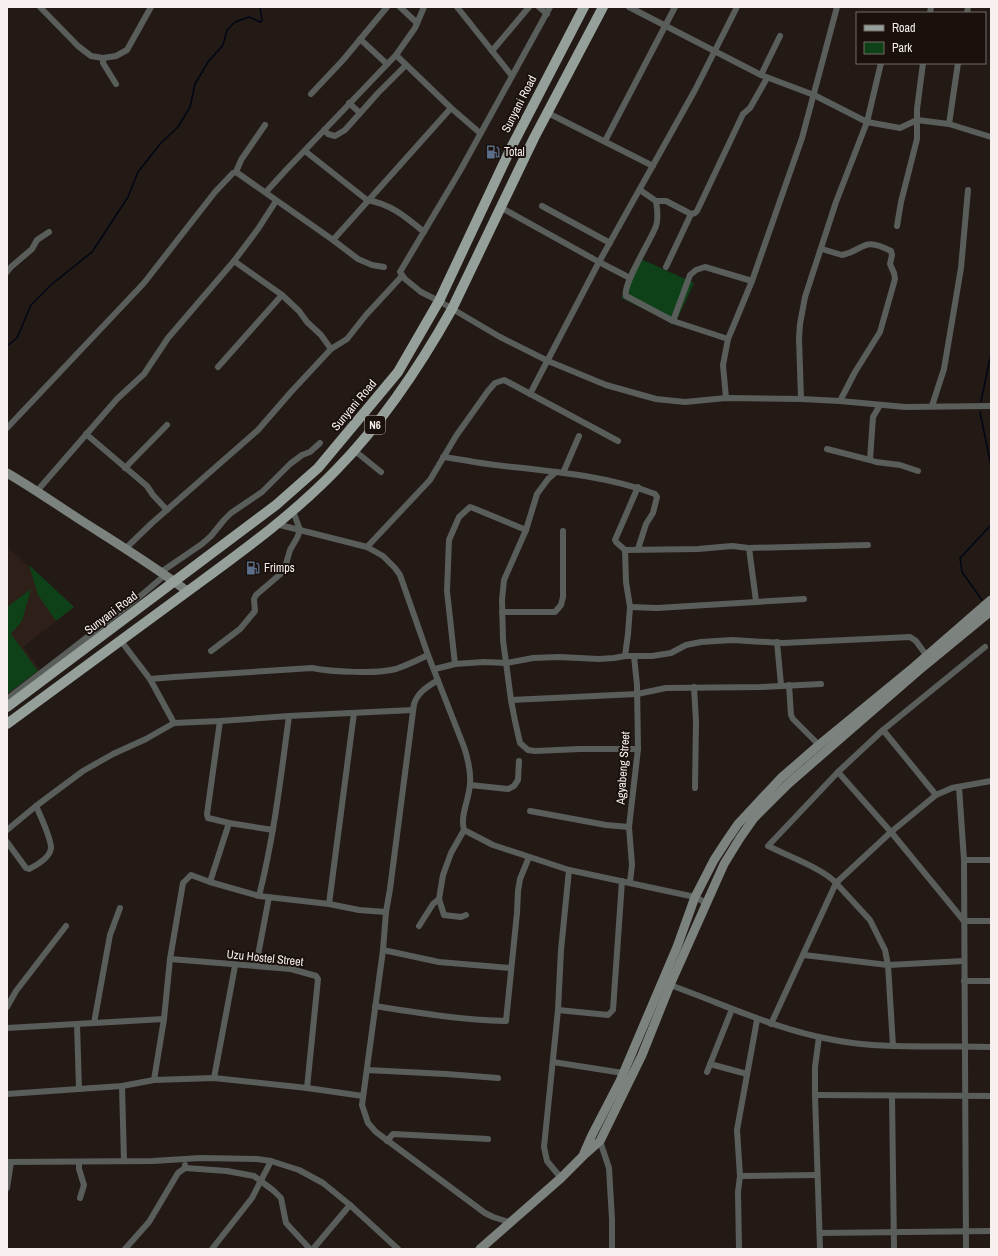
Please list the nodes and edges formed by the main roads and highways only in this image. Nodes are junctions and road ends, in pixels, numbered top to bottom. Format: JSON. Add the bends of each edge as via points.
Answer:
{"nodes":[{"id":1,"x":584,"y":7,"type":"edge"},
{"id":2,"x":603,"y":7,"type":"edge"},
{"id":3,"x":7,"y":708,"type":"edge"},
{"id":4,"x":7,"y":724,"type":"edge"}],
"edges":[{"from":1,"to":3,"type":"main road","name":"Sunyani Road","number":"N6","via":[[511,148],[439,301],[398,372],[318,468],[276,505]]},
{"from":2,"to":4,"type":"main road","number":"N6","via":[[500,207],[452,309],[421,362],[354,451],[293,511]]}]}
